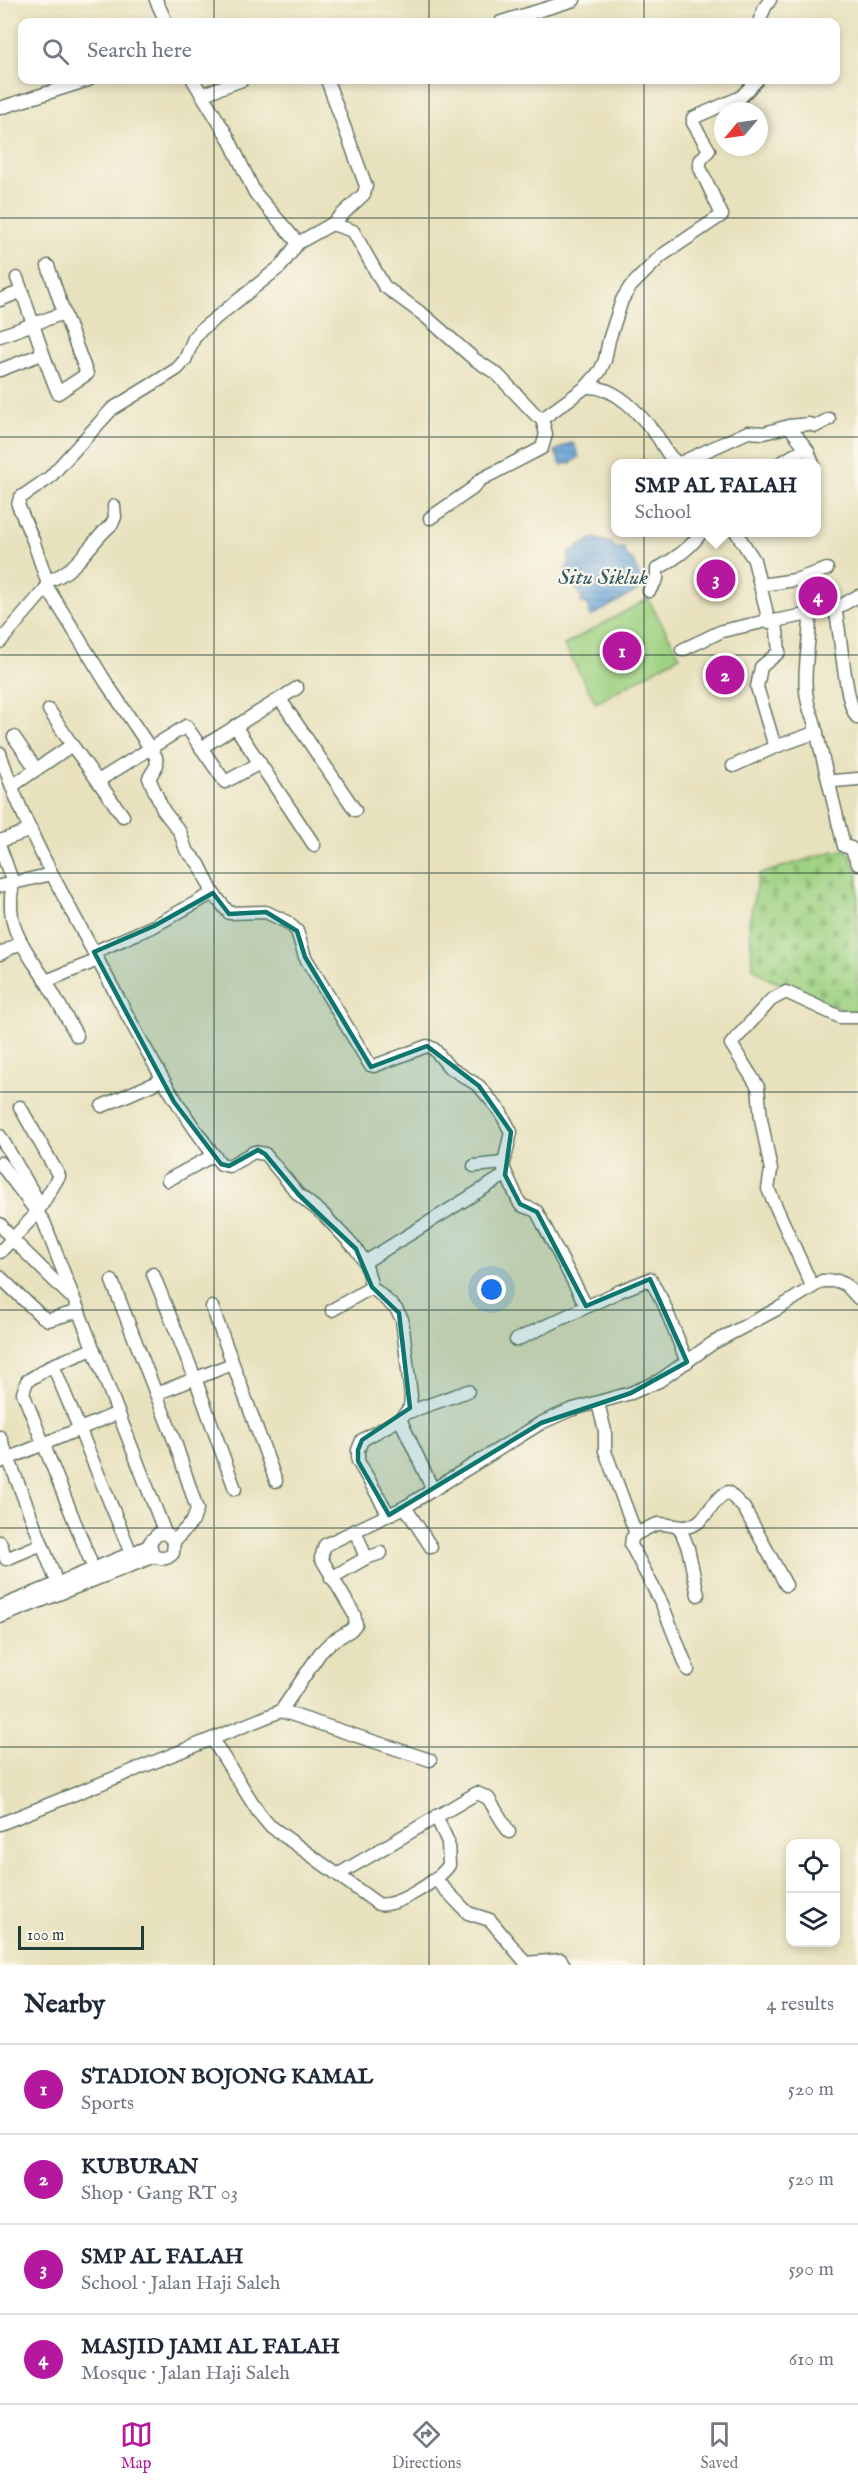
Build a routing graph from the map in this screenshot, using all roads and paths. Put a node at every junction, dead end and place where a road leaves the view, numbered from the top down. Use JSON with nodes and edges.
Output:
{"nodes":[{"id":1,"x":156,"y":0,"type":"edge"},
{"id":2,"x":574,"y":0,"type":"edge"},
{"id":3,"x":771,"y":0,"type":"edge"},
{"id":4,"x":164,"y":18,"type":"edge"},
{"id":5,"x":514,"y":18,"type":"edge"},
{"id":6,"x":761,"y":18,"type":"edge"},
{"id":7,"x":75,"y":84,"type":"edge"},
{"id":8,"x":196,"y":84,"type":"edge"},
{"id":9,"x":231,"y":84,"type":"edge"},
{"id":10,"x":328,"y":84,"type":"edge"},
{"id":11,"x":753,"y":84,"type":"edge"},
{"id":12,"x":203,"y":94,"type":"junction"},
{"id":13,"x":0,"y":108,"type":"edge"},
{"id":14,"x":332,"y":224,"type":"junction"},
{"id":15,"x":298,"y":243,"type":"junction"},
{"id":16,"x":48,"y":266,"type":"dead end"},
{"id":17,"x":17,"y":278,"type":"dead end"},
{"id":18,"x":22,"y":291,"type":"junction"},
{"id":19,"x":0,"y":300,"type":"edge"},
{"id":20,"x":64,"y":313,"type":"junction"},
{"id":21,"x":31,"y":324,"type":"junction"},
{"id":22,"x":0,"y":336,"type":"edge"},
{"id":23,"x":42,"y":354,"type":"junction"},
{"id":24,"x":0,"y":370,"type":"edge"},
{"id":25,"x":586,"y":387,"type":"junction"},
{"id":26,"x":542,"y":418,"type":"junction"},
{"id":27,"x":829,"y":419,"type":"dead end"},
{"id":28,"x":789,"y":426,"type":"junction"},
{"id":29,"x":806,"y":448,"type":"junction"},
{"id":30,"x":673,"y":459,"type":"edge"},
{"id":31,"x":690,"y":459,"type":"edge"},
{"id":32,"x":787,"y":459,"type":"edge"},
{"id":33,"x":811,"y":459,"type":"edge"},
{"id":34,"x":114,"y":506,"type":"dead end"},
{"id":35,"x":430,"y":518,"type":"dead end"},
{"id":36,"x":697,"y":537,"type":"edge"},
{"id":37,"x":739,"y":537,"type":"edge"},
{"id":38,"x":826,"y":569,"type":"dead end"},
{"id":39,"x":47,"y":584,"type":"junction"},
{"id":40,"x":760,"y":585,"type":"junction"},
{"id":41,"x":649,"y":591,"type":"dead end"},
{"id":42,"x":858,"y":596,"type":"edge"},
{"id":43,"x":835,"y":609,"type":"junction"},
{"id":44,"x":810,"y":616,"type":"junction"},
{"id":45,"x":772,"y":621,"type":"junction"},
{"id":46,"x":0,"y":642,"type":"edge"},
{"id":47,"x":682,"y":650,"type":"dead end"},
{"id":48,"x":297,"y":688,"type":"dead end"},
{"id":49,"x":280,"y":699,"type":"junction"},
{"id":50,"x":49,"y":710,"type":"dead end"},
{"id":51,"x":857,"y":716,"type":"edge"},
{"id":52,"x":236,"y":726,"type":"junction"},
{"id":53,"x":817,"y":732,"type":"junction"},
{"id":54,"x":14,"y":737,"type":"dead end"},
{"id":55,"x":72,"y":745,"type":"junction"},
{"id":56,"x":776,"y":747,"type":"junction"},
{"id":57,"x":150,"y":748,"type":"junction"},
{"id":58,"x":201,"y":748,"type":"junction"},
{"id":59,"x":0,"y":753,"type":"edge"},
{"id":60,"x":260,"y":763,"type":"junction"},
{"id":61,"x":733,"y":766,"type":"dead end"},
{"id":62,"x":36,"y":769,"type":"junction"},
{"id":63,"x":858,"y":779,"type":"edge"},
{"id":64,"x":98,"y":781,"type":"junction"},
{"id":65,"x":834,"y":781,"type":"dead end"},
{"id":66,"x":12,"y":786,"type":"junction"},
{"id":67,"x":355,"y":810,"type":"dead end"},
{"id":68,"x":123,"y":816,"type":"dead end"},
{"id":69,"x":31,"y":831,"type":"junction"},
{"id":70,"x":0,"y":841,"type":"edge"},
{"id":71,"x":314,"y":845,"type":"dead end"},
{"id":72,"x":0,"y":847,"type":"edge"},
{"id":73,"x":858,"y":864,"type":"edge"},
{"id":74,"x":52,"y":874,"type":"junction"},
{"id":75,"x":13,"y":883,"type":"junction"},
{"id":76,"x":0,"y":886,"type":"edge"},
{"id":77,"x":213,"y":893,"type":"junction"},
{"id":78,"x":20,"y":943,"type":"junction"},
{"id":79,"x":0,"y":954,"type":"edge"},
{"id":80,"x":96,"y":956,"type":"junction"},
{"id":81,"x":46,"y":981,"type":"junction"},
{"id":82,"x":858,"y":1017,"type":"edge"},
{"id":83,"x":77,"y":1036,"type":"dead end"},
{"id":84,"x":162,"y":1080,"type":"junction"},
{"id":85,"x":102,"y":1106,"type":"dead end"},
{"id":86,"x":20,"y":1107,"type":"dead end"},
{"id":87,"x":0,"y":1136,"type":"edge"},
{"id":88,"x":214,"y":1155,"type":"junction"},
{"id":89,"x":0,"y":1163,"type":"edge"},
{"id":90,"x":474,"y":1166,"type":"dead end"},
{"id":91,"x":504,"y":1169,"type":"junction"},
{"id":92,"x":168,"y":1180,"type":"dead end"},
{"id":93,"x":39,"y":1209,"type":"junction"},
{"id":94,"x":0,"y":1224,"type":"edge"},
{"id":95,"x":12,"y":1239,"type":"junction"},
{"id":96,"x":0,"y":1252,"type":"edge"},
{"id":97,"x":364,"y":1263,"type":"junction"},
{"id":98,"x":153,"y":1274,"type":"dead end"},
{"id":99,"x":0,"y":1277,"type":"edge"},
{"id":100,"x":112,"y":1281,"type":"dead end"},
{"id":101,"x":813,"y":1286,"type":"junction"},
{"id":102,"x":372,"y":1287,"type":"junction"},
{"id":103,"x":858,"y":1299,"type":"edge"},
{"id":104,"x":76,"y":1305,"type":"junction"},
{"id":105,"x":586,"y":1306,"type":"junction"},
{"id":106,"x":212,"y":1307,"type":"dead end"},
{"id":107,"x":332,"y":1310,"type":"dead end"},
{"id":108,"x":516,"y":1340,"type":"dead end"},
{"id":109,"x":93,"y":1349,"type":"junction"},
{"id":110,"x":687,"y":1362,"type":"junction"},
{"id":111,"x":232,"y":1364,"type":"junction"},
{"id":112,"x":53,"y":1365,"type":"junction"},
{"id":113,"x":195,"y":1378,"type":"junction"},
{"id":114,"x":468,"y":1391,"type":"dead end"},
{"id":115,"x":156,"y":1394,"type":"junction"},
{"id":116,"x":598,"y":1403,"type":"junction"},
{"id":117,"x":118,"y":1413,"type":"junction"},
{"id":118,"x":403,"y":1416,"type":"junction"},
{"id":119,"x":80,"y":1429,"type":"junction"},
{"id":120,"x":0,"y":1437,"type":"edge"},
{"id":121,"x":43,"y":1444,"type":"junction"},
{"id":122,"x":4,"y":1460,"type":"edge"},
{"id":123,"x":276,"y":1481,"type":"dead end"},
{"id":124,"x":235,"y":1489,"type":"dead end"},
{"id":125,"x":433,"y":1490,"type":"junction"},
{"id":126,"x":405,"y":1507,"type":"junction"},
{"id":127,"x":389,"y":1515,"type":"junction"},
{"id":128,"x":680,"y":1528,"type":"junction"},
{"id":129,"x":355,"y":1530,"type":"junction"},
{"id":130,"x":636,"y":1534,"type":"junction"},
{"id":131,"x":170,"y":1537,"type":"junction"},
{"id":132,"x":0,"y":1542,"type":"edge"},
{"id":133,"x":42,"y":1544,"type":"junction"},
{"id":134,"x":128,"y":1546,"type":"dead end"},
{"id":135,"x":431,"y":1547,"type":"dead end"},
{"id":136,"x":152,"y":1551,"type":"junction"},
{"id":137,"x":381,"y":1553,"type":"dead end"},
{"id":138,"x":366,"y":1558,"type":"junction"},
{"id":139,"x":90,"y":1560,"type":"dead end"},
{"id":140,"x":54,"y":1575,"type":"dead end"},
{"id":141,"x":331,"y":1578,"type":"junction"},
{"id":142,"x":786,"y":1585,"type":"dead end"},
{"id":143,"x":698,"y":1595,"type":"dead end"},
{"id":144,"x":0,"y":1606,"type":"edge"},
{"id":145,"x":0,"y":1617,"type":"edge"},
{"id":146,"x":688,"y":1670,"type":"dead end"},
{"id":147,"x":281,"y":1711,"type":"junction"},
{"id":148,"x":212,"y":1739,"type":"junction"},
{"id":149,"x":430,"y":1760,"type":"dead end"},
{"id":150,"x":0,"y":1809,"type":"edge"},
{"id":151,"x":436,"y":1816,"type":"junction"},
{"id":152,"x":3,"y":1823,"type":"edge"},
{"id":153,"x":509,"y":1832,"type":"dead end"},
{"id":154,"x":339,"y":1874,"type":"junction"},
{"id":155,"x":436,"y":1880,"type":"junction"},
{"id":156,"x":564,"y":1965,"type":"edge"}],
"edges":[{"from":1,"to":4,"type":"street"},
{"from":2,"to":5,"type":"street"},
{"from":3,"to":6,"type":"street"},
{"from":7,"to":13,"type":"street"},
{"from":8,"to":12,"type":"street"},
{"from":9,"to":12,"type":"street"},
{"from":10,"to":14,"type":"street"},
{"from":11,"to":25,"type":"street"},
{"from":12,"to":15,"type":"street"},
{"from":14,"to":15,"type":"street"},
{"from":14,"to":26,"type":"street"},
{"from":15,"to":39,"type":"street"},
{"from":16,"to":20,"type":"street"},
{"from":17,"to":18,"type":"street"},
{"from":18,"to":19,"type":"street"},
{"from":18,"to":21,"type":"street"},
{"from":20,"to":21,"type":"street"},
{"from":20,"to":23,"type":"street"},
{"from":21,"to":22,"type":"street"},
{"from":21,"to":23,"type":"street"},
{"from":23,"to":24,"type":"street"},
{"from":25,"to":26,"type":"street"},
{"from":25,"to":30,"type":"street"},
{"from":26,"to":35,"type":"street"},
{"from":27,"to":28,"type":"street"},
{"from":28,"to":29,"type":"street"},
{"from":28,"to":31,"type":"street"},
{"from":29,"to":32,"type":"street"},
{"from":29,"to":33,"type":"street"},
{"from":34,"to":39,"type":"street"},
{"from":36,"to":41,"type":"street"},
{"from":37,"to":40,"type":"street"},
{"from":38,"to":40,"type":"street"},
{"from":39,"to":46,"type":"street"},
{"from":39,"to":57,"type":"street"},
{"from":40,"to":45,"type":"street"},
{"from":42,"to":43,"type":"street"},
{"from":43,"to":44,"type":"street"},
{"from":43,"to":51,"type":"street"},
{"from":44,"to":45,"type":"street"},
{"from":44,"to":53,"type":"street"},
{"from":45,"to":47,"type":"street"},
{"from":45,"to":56,"type":"street"},
{"from":48,"to":49,"type":"street"},
{"from":49,"to":52,"type":"street"},
{"from":49,"to":67,"type":"street"},
{"from":50,"to":55,"type":"street"},
{"from":52,"to":58,"type":"street"},
{"from":52,"to":60,"type":"street"},
{"from":53,"to":56,"type":"street"},
{"from":53,"to":73,"type":"street"},
{"from":54,"to":62,"type":"street"},
{"from":55,"to":62,"type":"street"},
{"from":55,"to":64,"type":"street"},
{"from":56,"to":61,"type":"street"},
{"from":57,"to":58,"type":"street"},
{"from":57,"to":64,"type":"street"},
{"from":57,"to":77,"type":"street"},
{"from":58,"to":60,"type":"street"},
{"from":59,"to":66,"type":"street"},
{"from":60,"to":71,"type":"street"},
{"from":62,"to":66,"type":"street"},
{"from":63,"to":65,"type":"street"},
{"from":64,"to":68,"type":"street"},
{"from":66,"to":69,"type":"street"},
{"from":69,"to":70,"type":"street"},
{"from":69,"to":74,"type":"street"},
{"from":72,"to":75,"type":"street"},
{"from":74,"to":75,"type":"street"},
{"from":74,"to":80,"type":"street"},
{"from":75,"to":76,"type":"street"},
{"from":75,"to":78,"type":"street"},
{"from":77,"to":80,"type":"street"},
{"from":77,"to":91,"type":"street"},
{"from":78,"to":79,"type":"street"},
{"from":78,"to":81,"type":"street"},
{"from":80,"to":81,"type":"street"},
{"from":80,"to":84,"type":"street"},
{"from":81,"to":83,"type":"street"},
{"from":82,"to":101,"type":"street"},
{"from":84,"to":85,"type":"street"},
{"from":84,"to":88,"type":"street"},
{"from":86,"to":93,"type":"street"},
{"from":87,"to":93,"type":"street"},
{"from":88,"to":92,"type":"street"},
{"from":88,"to":97,"type":"street"},
{"from":89,"to":93,"type":"street"},
{"from":90,"to":91,"type":"street"},
{"from":91,"to":97,"type":"street"},
{"from":91,"to":105,"type":"street"},
{"from":93,"to":95,"type":"street"},
{"from":93,"to":104,"type":"street"},
{"from":94,"to":95,"type":"street"},
{"from":95,"to":96,"type":"street"},
{"from":95,"to":104,"type":"street"},
{"from":97,"to":102,"type":"street"},
{"from":98,"to":113,"type":"street"},
{"from":99,"to":104,"type":"street"},
{"from":100,"to":115,"type":"street"},
{"from":101,"to":103,"type":"street"},
{"from":101,"to":110,"type":"street"},
{"from":102,"to":107,"type":"street"},
{"from":102,"to":118,"type":"street"},
{"from":104,"to":109,"type":"street"},
{"from":105,"to":108,"type":"street"},
{"from":105,"to":110,"type":"street"},
{"from":106,"to":111,"type":"street"},
{"from":109,"to":112,"type":"street"},
{"from":109,"to":117,"type":"street"},
{"from":110,"to":116,"type":"street"},
{"from":111,"to":113,"type":"street"},
{"from":111,"to":123,"type":"street"},
{"from":112,"to":119,"type":"street"},
{"from":112,"to":121,"type":"street"},
{"from":113,"to":115,"type":"street"},
{"from":113,"to":124,"type":"street"},
{"from":114,"to":118,"type":"street"},
{"from":115,"to":131,"type":"street"},
{"from":116,"to":125,"type":"street"},
{"from":116,"to":130,"type":"street"},
{"from":117,"to":119,"type":"street"},
{"from":117,"to":131,"type":"street"},
{"from":118,"to":125,"type":"street"},
{"from":118,"to":127,"type":"street"},
{"from":119,"to":121,"type":"street"},
{"from":119,"to":134,"type":"street"},
{"from":120,"to":122,"type":"street"},
{"from":121,"to":122,"type":"street"},
{"from":121,"to":139,"type":"street"},
{"from":122,"to":133,"type":"street"},
{"from":125,"to":126,"type":"street"},
{"from":126,"to":127,"type":"street"},
{"from":126,"to":135,"type":"street"},
{"from":127,"to":129,"type":"street"},
{"from":128,"to":130,"type":"street"},
{"from":128,"to":142,"type":"street"},
{"from":128,"to":143,"type":"street"},
{"from":129,"to":138,"type":"street"},
{"from":129,"to":141,"type":"street"},
{"from":130,"to":146,"type":"street"},
{"from":131,"to":136,"type":"street"},
{"from":131,"to":136,"type":"street"},
{"from":132,"to":133,"type":"street"},
{"from":133,"to":140,"type":"street"},
{"from":136,"to":144,"type":"street"},
{"from":136,"to":145,"type":"street"},
{"from":137,"to":138,"type":"street"},
{"from":138,"to":141,"type":"street"},
{"from":141,"to":147,"type":"street"},
{"from":147,"to":148,"type":"street"},
{"from":147,"to":149,"type":"street"},
{"from":148,"to":152,"type":"street"},
{"from":148,"to":154,"type":"street"},
{"from":150,"to":152,"type":"street"},
{"from":151,"to":153,"type":"street"},
{"from":151,"to":154,"type":"street"},
{"from":151,"to":155,"type":"street"},
{"from":154,"to":155,"type":"street"},
{"from":155,"to":156,"type":"street"}]}
